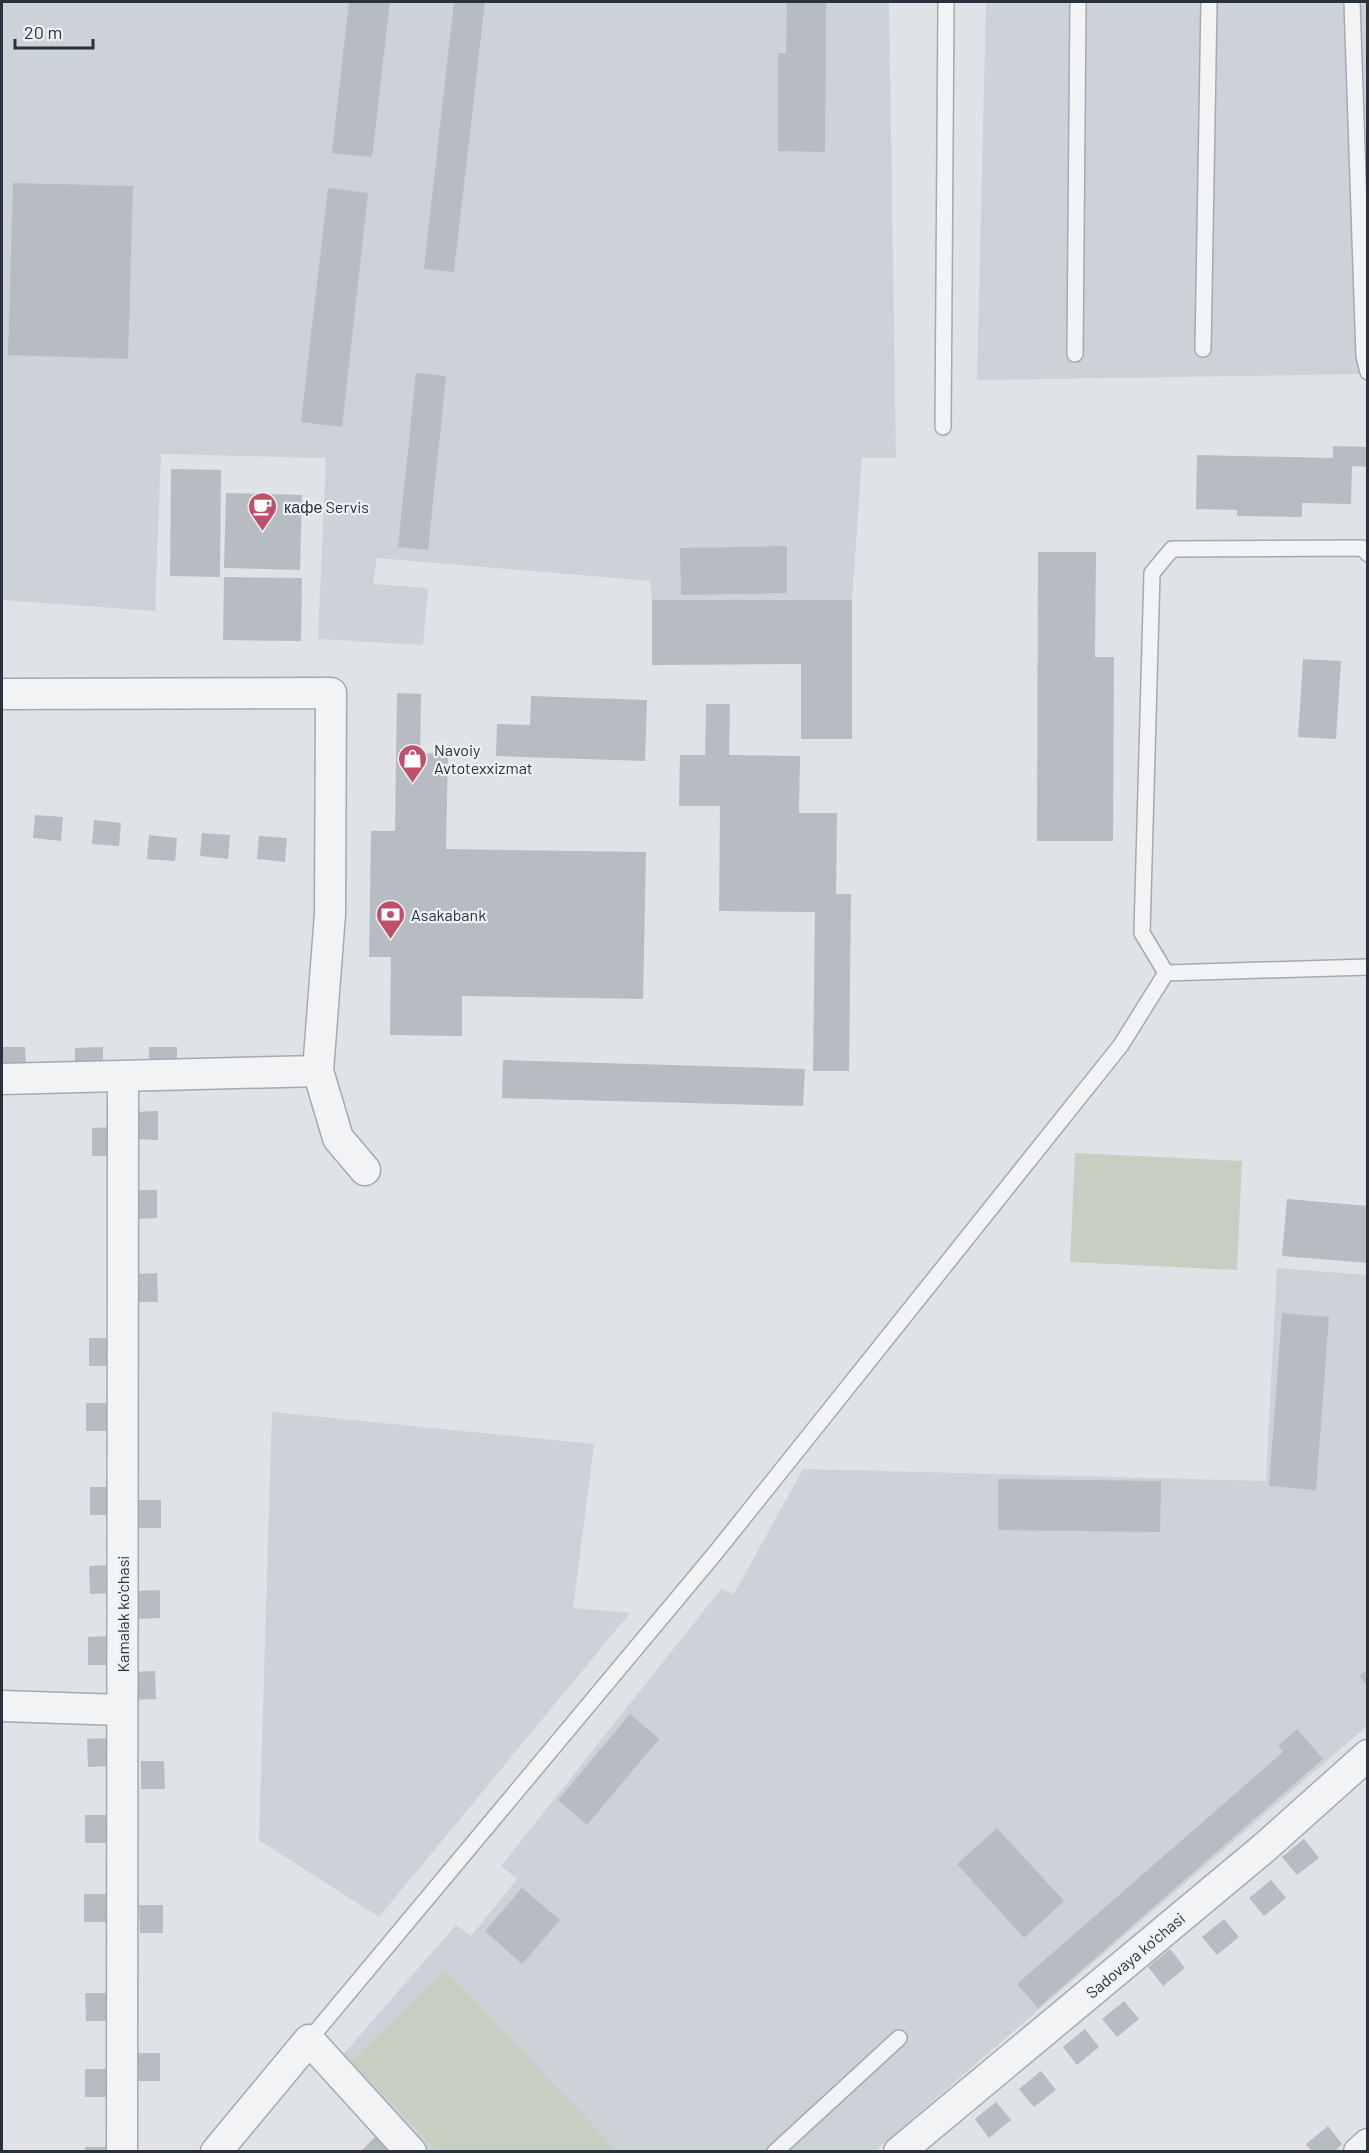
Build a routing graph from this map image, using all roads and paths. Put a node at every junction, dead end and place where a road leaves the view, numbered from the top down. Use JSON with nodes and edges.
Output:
{"nodes":[{"id":1,"x":946,"y":2,"type":"edge"},
{"id":2,"x":1078,"y":2,"type":"edge"},
{"id":3,"x":1209,"y":2,"type":"edge"},
{"id":4,"x":1352,"y":2,"type":"edge"},
{"id":5,"x":1203,"y":349,"type":"dead end"},
{"id":6,"x":1075,"y":354,"type":"dead end"},
{"id":7,"x":1368,"y":372,"type":"edge"},
{"id":8,"x":943,"y":427,"type":"dead end"},
{"id":9,"x":1368,"y":554,"type":"edge"},
{"id":10,"x":2,"y":694,"type":"edge"},
{"id":11,"x":1368,"y":967,"type":"edge"},
{"id":12,"x":1166,"y":973,"type":"junction"},
{"id":13,"x":318,"y":1071,"type":"junction"},
{"id":14,"x":123,"y":1077,"type":"junction"},
{"id":15,"x":2,"y":1079,"type":"edge"},
{"id":16,"x":365,"y":1170,"type":"dead end"},
{"id":17,"x":2,"y":1706,"type":"edge"},
{"id":18,"x":122,"y":1710,"type":"junction"},
{"id":19,"x":1368,"y":1755,"type":"edge"},
{"id":20,"x":899,"y":2038,"type":"dead end"},
{"id":21,"x":309,"y":2040,"type":"junction"},
{"id":22,"x":1368,"y":2144,"type":"edge"},
{"id":23,"x":122,"y":2151,"type":"edge"},
{"id":24,"x":216,"y":2151,"type":"edge"},
{"id":25,"x":411,"y":2151,"type":"edge"},
{"id":26,"x":775,"y":2151,"type":"edge"},
{"id":27,"x":899,"y":2151,"type":"edge"},
{"id":28,"x":1359,"y":2151,"type":"edge"}],
"edges":[{"from":1,"to":8,"type":"lane"},
{"from":2,"to":6,"type":"lane"},
{"from":3,"to":5,"type":"lane"},
{"from":4,"to":7,"type":"lane"},
{"from":9,"to":12,"type":"lane"},
{"from":10,"to":13,"type":"street"},
{"from":11,"to":12,"type":"lane"},
{"from":12,"to":21,"type":"lane"},
{"from":13,"to":14,"type":"street"},
{"from":13,"to":16,"type":"street"},
{"from":14,"to":15,"type":"street"},
{"from":14,"to":18,"type":"street","name":"Kamalak ko'chasi"},
{"from":17,"to":18,"type":"street"},
{"from":18,"to":23,"type":"street","name":"Kamalak ko'chasi"},
{"from":19,"to":27,"type":"street","name":"Sadovaya ko'chasi"},
{"from":20,"to":26,"type":"lane"},
{"from":21,"to":24,"type":"street"},
{"from":21,"to":25,"type":"street"},
{"from":22,"to":28,"type":"street"}]}
